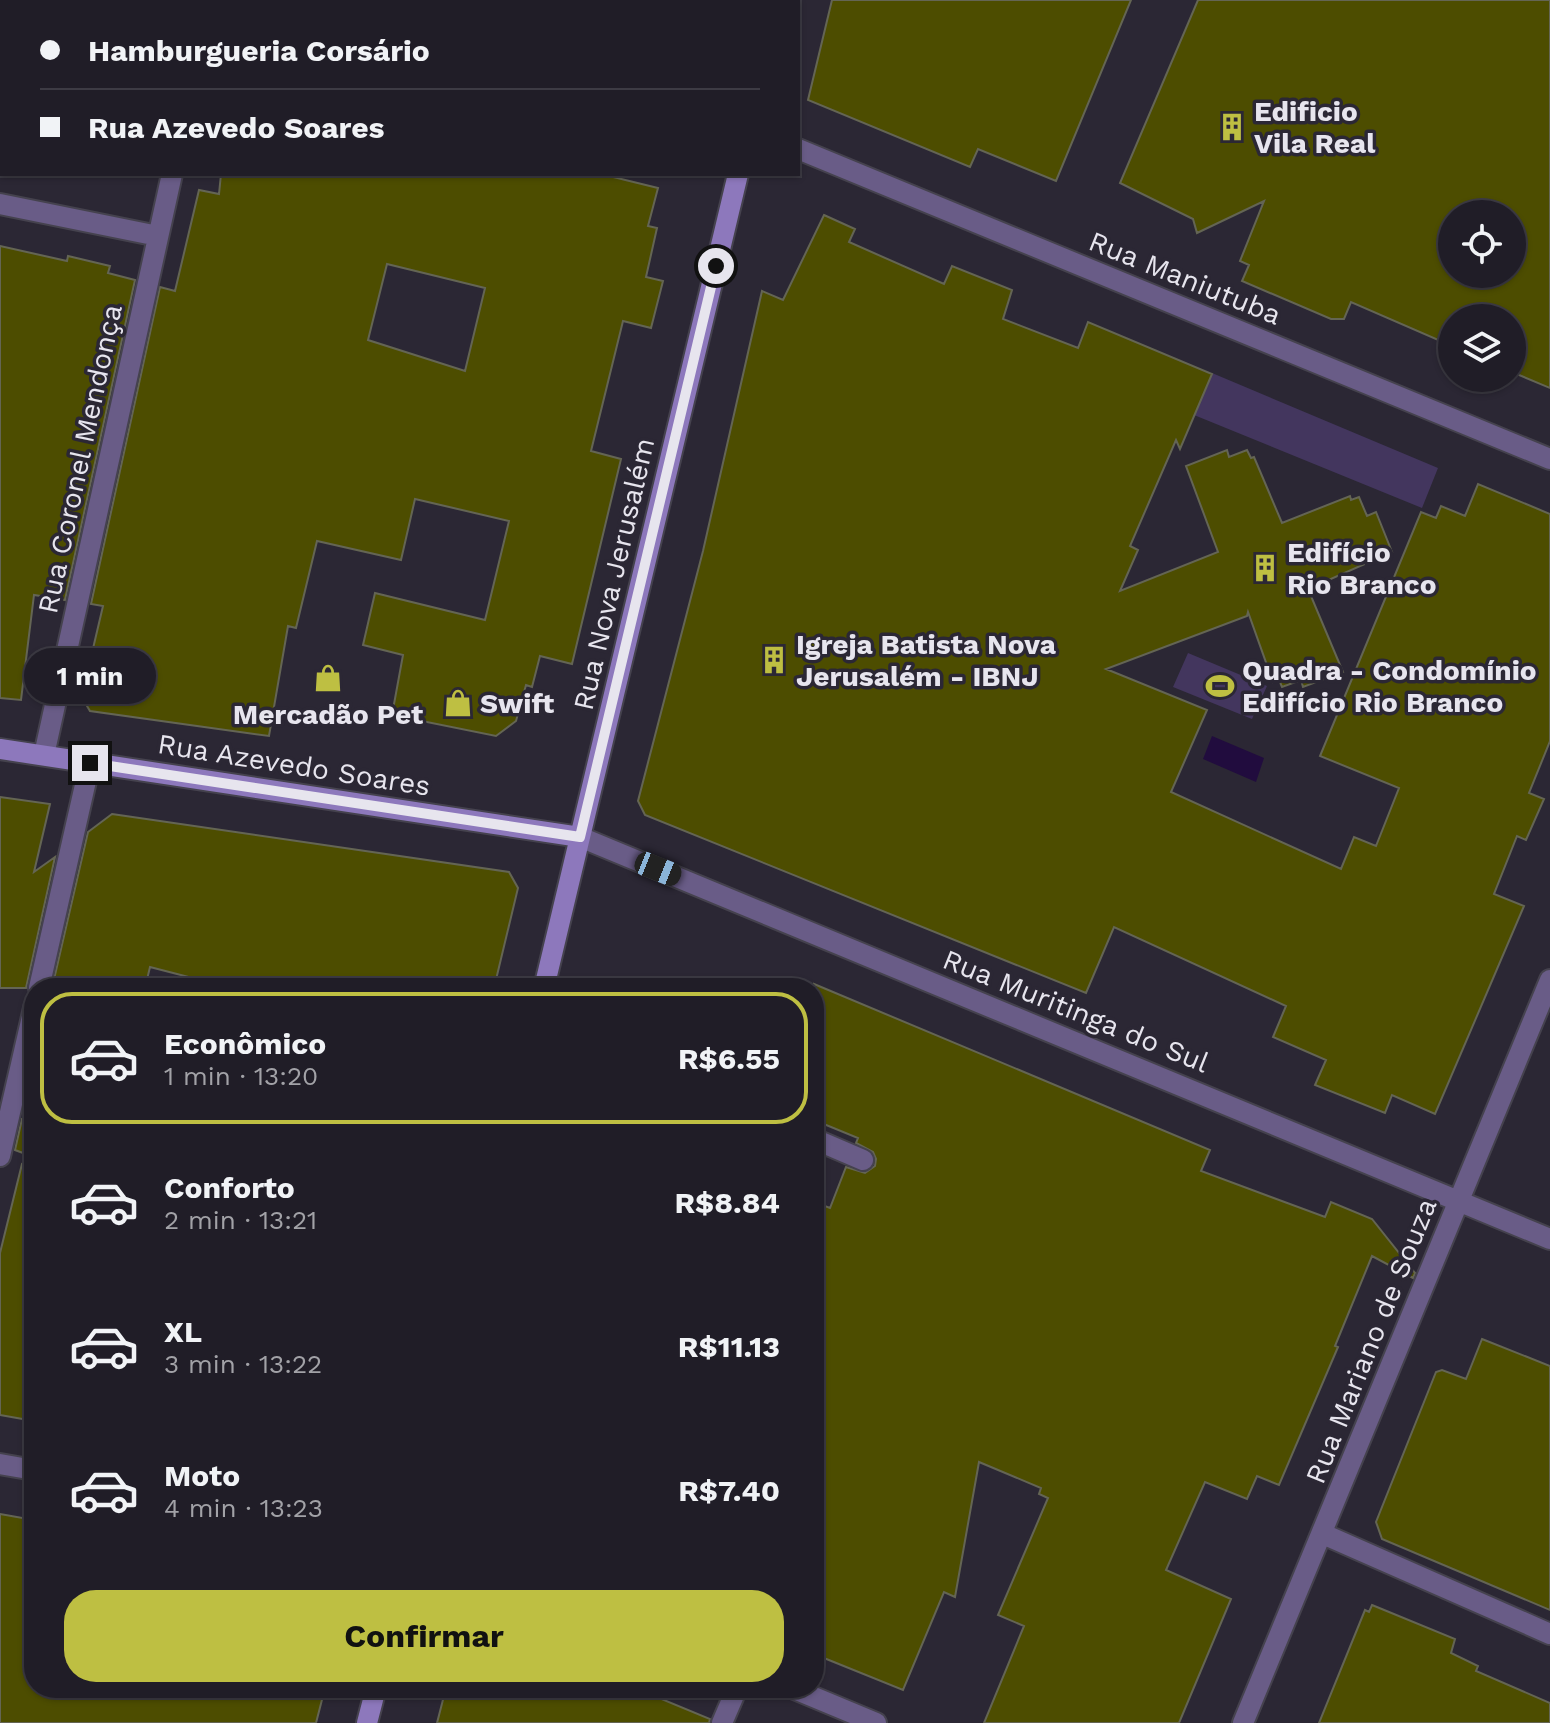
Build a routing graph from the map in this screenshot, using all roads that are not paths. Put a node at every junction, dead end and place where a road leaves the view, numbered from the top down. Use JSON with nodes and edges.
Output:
{"nodes":[{"id":1,"x":800,"y":150,"type":"edge"},
{"id":2,"x":172,"y":176,"type":"edge"},
{"id":3,"x":738,"y":176,"type":"edge"},
{"id":4,"x":0,"y":204,"type":"edge"},
{"id":5,"x":158,"y":236,"type":"junction"},
{"id":6,"x":1550,"y":459,"type":"edge"},
{"id":7,"x":0,"y":749,"type":"edge"},
{"id":8,"x":44,"y":755,"type":"junction"},
{"id":9,"x":90,"y":763,"type":"junction"},
{"id":10,"x":580,"y":837,"type":"junction"},
{"id":11,"x":41,"y":978,"type":"edge"},
{"id":12,"x":546,"y":978,"type":"edge"},
{"id":13,"x":1550,"y":980,"type":"edge"},
{"id":14,"x":24,"y":1052,"type":"edge"},
{"id":15,"x":824,"y":1143,"type":"edge"},
{"id":16,"x":0,"y":1156,"type":"edge"},
{"id":17,"x":863,"y":1160,"type":"dead end"},
{"id":18,"x":1458,"y":1199,"type":"junction"},
{"id":19,"x":1550,"y":1239,"type":"edge"},
{"id":20,"x":0,"y":1464,"type":"edge"},
{"id":21,"x":24,"y":1468,"type":"edge"},
{"id":22,"x":1323,"y":1534,"type":"junction"},
{"id":23,"x":1550,"y":1634,"type":"edge"},
{"id":24,"x":373,"y":1698,"type":"edge"},
{"id":25,"x":733,"y":1698,"type":"edge"},
{"id":26,"x":816,"y":1698,"type":"edge"},
{"id":27,"x":367,"y":1723,"type":"edge"},
{"id":28,"x":722,"y":1723,"type":"edge"},
{"id":29,"x":876,"y":1723,"type":"edge"},
{"id":30,"x":1243,"y":1723,"type":"edge"}],
"edges":[{"from":1,"to":6,"type":"street","name":"Rua Maniutuba"},
{"from":2,"to":5,"type":"street","name":"Rua Coronel Mendonça"},
{"from":3,"to":10,"type":"street","name":"Rua Nova Jerusalém"},
{"from":4,"to":5,"type":"street"},
{"from":5,"to":8,"type":"street","name":"Rua Coronel Mendonça"},
{"from":7,"to":8,"type":"street","name":"Rua Azevedo Soares"},
{"from":8,"to":9,"type":"street","name":"Rua Azevedo Soares"},
{"from":9,"to":10,"type":"street","name":"Rua Azevedo Soares"},
{"from":9,"to":11,"type":"street"},
{"from":10,"to":12,"type":"street","name":"Rua Nova Jerusalém"},
{"from":10,"to":18,"type":"street","name":"Rua Muritinga do Sul"},
{"from":13,"to":18,"type":"street","name":"Rua Mariano de Souza"},
{"from":14,"to":16,"type":"street"},
{"from":15,"to":17,"type":"street"},
{"from":18,"to":19,"type":"street","name":"Rua Muritinga do Sul"},
{"from":18,"to":22,"type":"street","name":"Rua Mariano de Souza"},
{"from":20,"to":21,"type":"street"},
{"from":22,"to":23,"type":"street"},
{"from":22,"to":30,"type":"street","name":"Rua Mariano de Souza"},
{"from":24,"to":27,"type":"street"},
{"from":25,"to":28,"type":"street"},
{"from":26,"to":29,"type":"street"}]}
